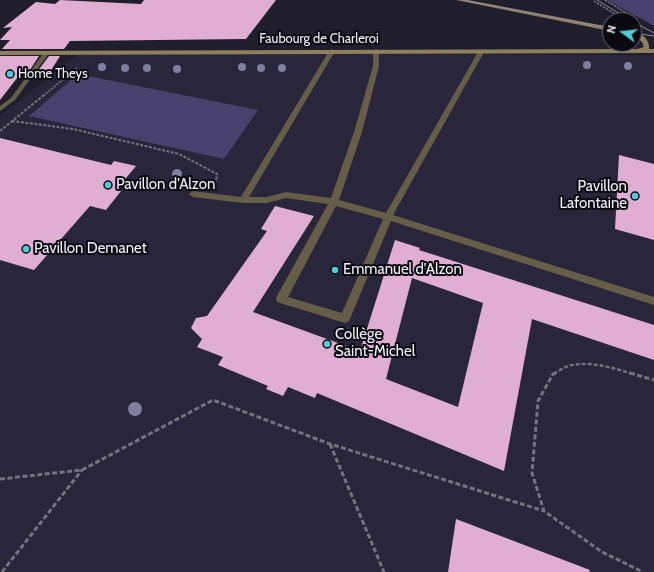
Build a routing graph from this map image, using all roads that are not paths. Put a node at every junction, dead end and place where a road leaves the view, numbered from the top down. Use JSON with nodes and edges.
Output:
{"nodes":[{"id":1,"x":459,"y":0,"type":"edge"},
{"id":2,"x":602,"y":27,"type":"edge"},
{"id":3,"x":642,"y":35,"type":"edge"},
{"id":4,"x":650,"y":36,"type":"dead end"},
{"id":5,"x":642,"y":38,"type":"edge"},
{"id":6,"x":646,"y":46,"type":"junction"},
{"id":7,"x":654,"y":46,"type":"edge"},
{"id":8,"x":0,"y":48,"type":"edge"},
{"id":9,"x":504,"y":48,"type":"junction"},
{"id":10,"x":602,"y":50,"type":"edge"},
{"id":11,"x":642,"y":50,"type":"edge"},
{"id":12,"x":332,"y":51,"type":"junction"},
{"id":13,"x":376,"y":51,"type":"junction"},
{"id":14,"x":642,"y":51,"type":"edge"},
{"id":15,"x":654,"y":51,"type":"edge"},
{"id":16,"x":47,"y":52,"type":"junction"},
{"id":17,"x":481,"y":52,"type":"junction"},
{"id":18,"x":0,"y":53,"type":"edge"},
{"id":19,"x":0,"y":109,"type":"edge"},
{"id":20,"x":194,"y":194,"type":"dead end"},
{"id":21,"x":243,"y":200,"type":"junction"},
{"id":22,"x":334,"y":202,"type":"junction"},
{"id":23,"x":388,"y":217,"type":"junction"},
{"id":24,"x":654,"y":301,"type":"edge"}],
"edges":[{"from":1,"to":2,"type":"main road"},
{"from":3,"to":4,"type":"main road"},
{"from":5,"to":6,"type":"main road"},
{"from":6,"to":7,"type":"main road"},
{"from":6,"to":9,"type":"main road"},
{"from":6,"to":11,"type":"main road"},
{"from":8,"to":9,"type":"main road"},
{"from":9,"to":10,"type":"main road","name":"Faubourg de Charleroi"},
{"from":9,"to":17,"type":"main road","name":"Faubourg de Charleroi"},
{"from":12,"to":13,"type":"main road","name":"Faubourg de Charleroi"},
{"from":12,"to":16,"type":"main road","name":"Faubourg de Charleroi"},
{"from":12,"to":21,"type":"lane"},
{"from":13,"to":17,"type":"main road","name":"Faubourg de Charleroi"},
{"from":13,"to":22,"type":"lane"},
{"from":14,"to":15,"type":"main road","name":"Faubourg de Charleroi"},
{"from":16,"to":18,"type":"main road","name":"Faubourg de Charleroi"},
{"from":16,"to":19,"type":"lane"},
{"from":17,"to":23,"type":"lane"},
{"from":20,"to":21,"type":"lane"},
{"from":21,"to":22,"type":"lane"},
{"from":22,"to":23,"type":"lane"},
{"from":22,"to":23,"type":"lane"},
{"from":23,"to":24,"type":"lane"}]}
